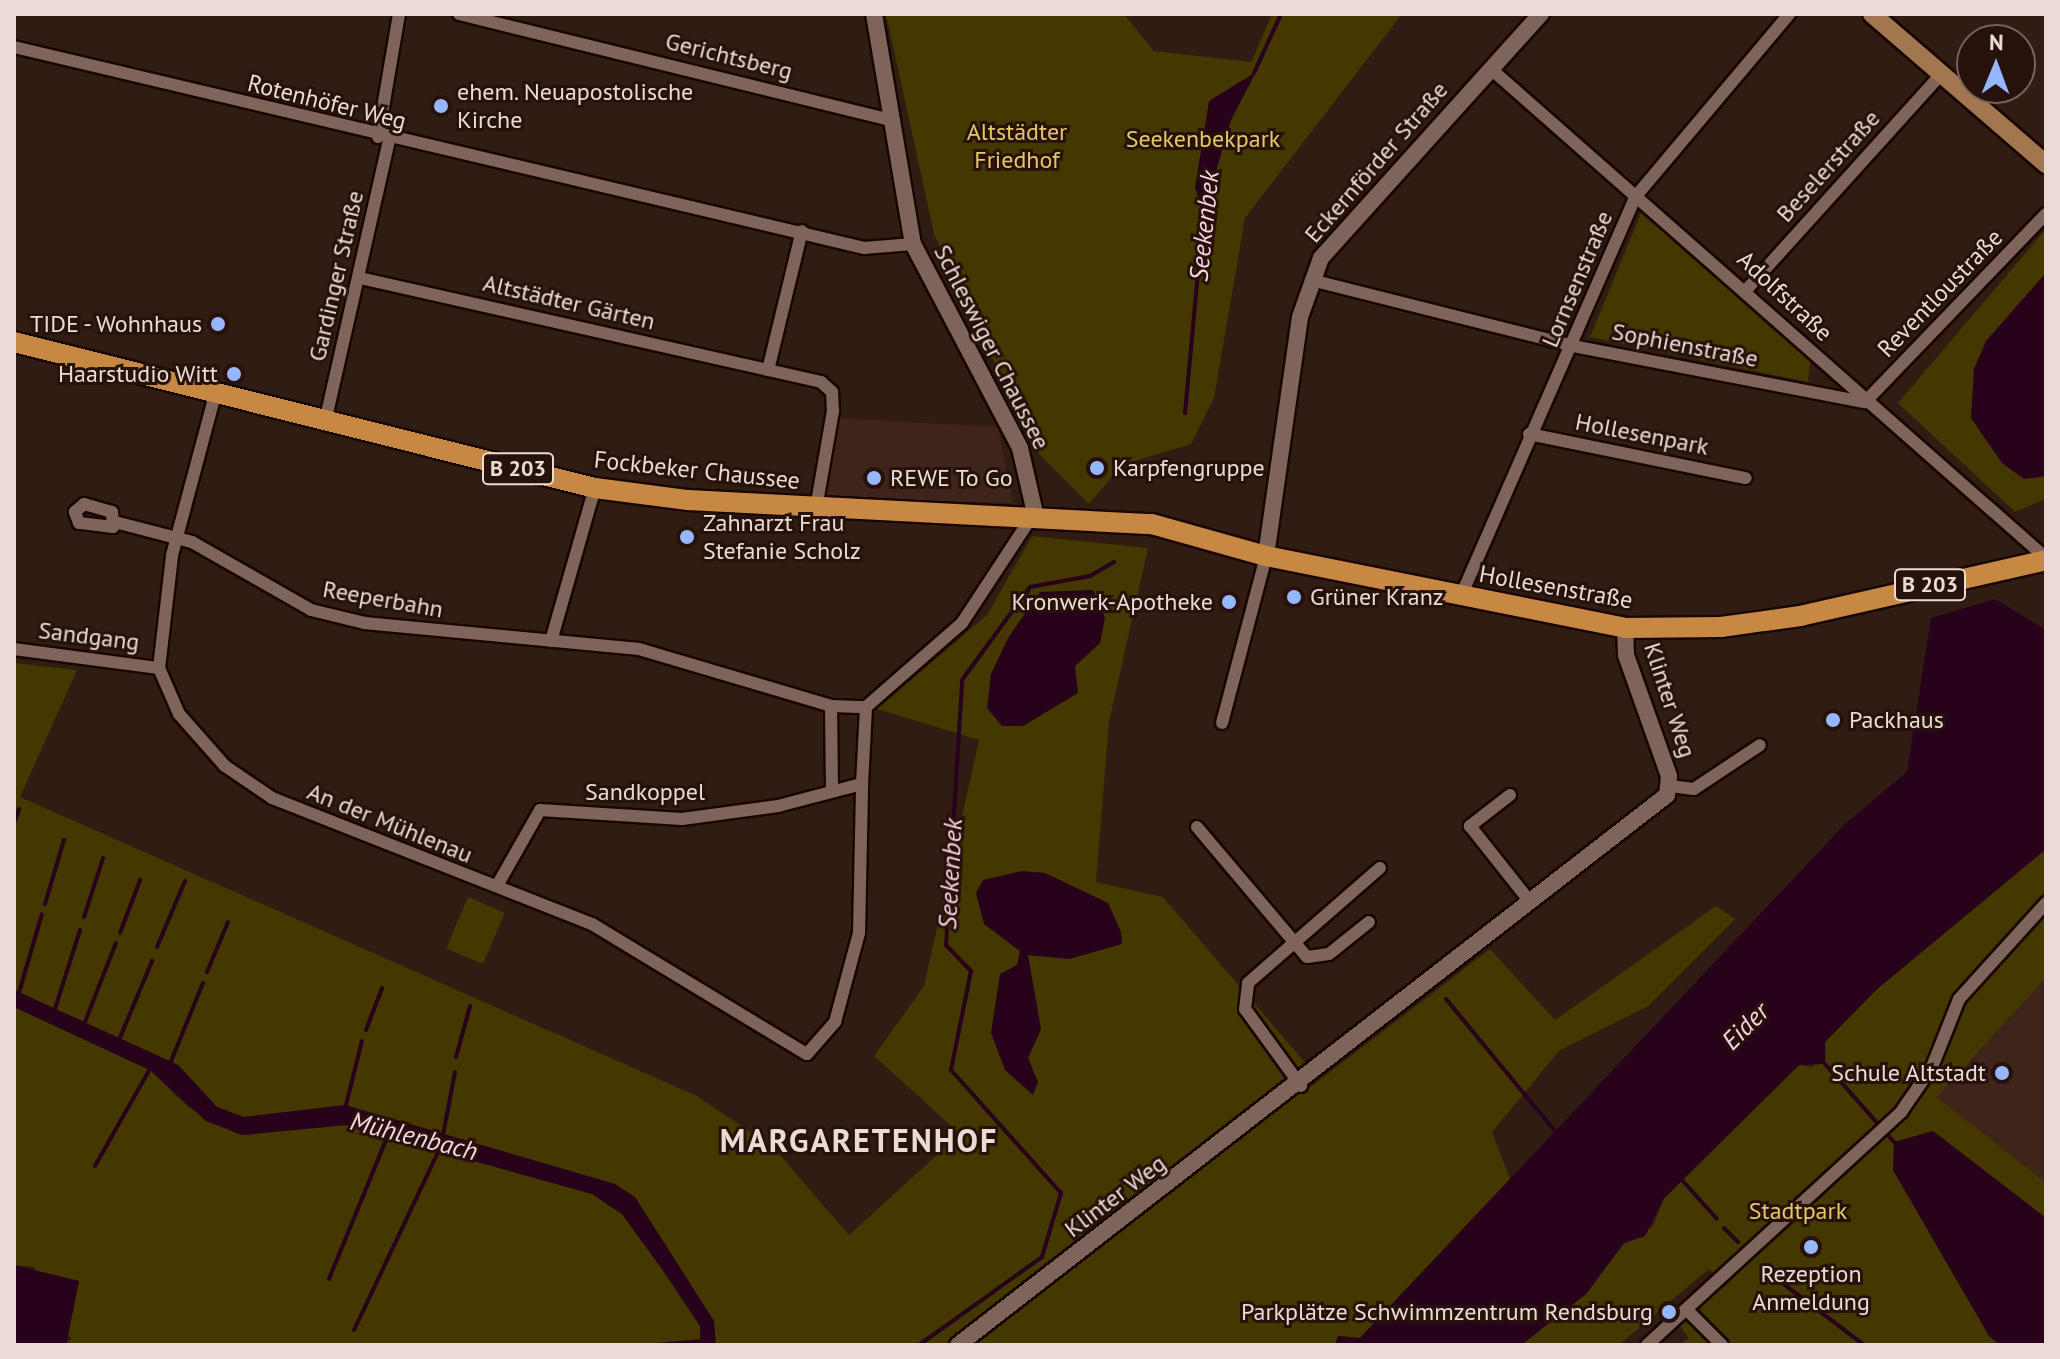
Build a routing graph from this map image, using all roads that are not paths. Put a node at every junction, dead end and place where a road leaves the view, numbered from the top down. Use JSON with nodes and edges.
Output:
{"nodes":[{"id":1,"x":399,"y":14,"type":"edge"},
{"id":2,"x":459,"y":14,"type":"edge"},
{"id":3,"x":874,"y":14,"type":"edge"},
{"id":4,"x":1541,"y":14,"type":"edge"},
{"id":5,"x":1789,"y":14,"type":"edge"},
{"id":6,"x":1872,"y":14,"type":"edge"},
{"id":7,"x":14,"y":47,"type":"edge"},
{"id":8,"x":1491,"y":69,"type":"junction"},
{"id":9,"x":1942,"y":73,"type":"junction"},
{"id":10,"x":894,"y":121,"type":"junction"},
{"id":11,"x":384,"y":138,"type":"junction"},
{"id":12,"x":2046,"y":164,"type":"edge"},
{"id":13,"x":1636,"y":196,"type":"junction"},
{"id":14,"x":2046,"y":214,"type":"edge"},
{"id":15,"x":802,"y":231,"type":"junction"},
{"id":16,"x":913,"y":244,"type":"junction"},
{"id":17,"x":360,"y":278,"type":"junction"},
{"id":18,"x":1311,"y":280,"type":"junction"},
{"id":19,"x":1748,"y":288,"type":"junction"},
{"id":20,"x":14,"y":342,"type":"edge"},
{"id":21,"x":1573,"y":346,"type":"junction"},
{"id":22,"x":768,"y":370,"type":"junction"},
{"id":23,"x":215,"y":395,"type":"junction"},
{"id":24,"x":1865,"y":402,"type":"junction"},
{"id":25,"x":325,"y":422,"type":"junction"},
{"id":26,"x":1529,"y":434,"type":"junction"},
{"id":27,"x":1746,"y":478,"type":"dead end"},
{"id":28,"x":595,"y":488,"type":"junction"},
{"id":29,"x":816,"y":508,"type":"junction"},
{"id":30,"x":1035,"y":513,"type":"junction"},
{"id":31,"x":115,"y":522,"type":"dead end"},
{"id":32,"x":1152,"y":524,"type":"joint"},
{"id":33,"x":178,"y":536,"type":"junction"},
{"id":34,"x":1266,"y":556,"type":"junction"},
{"id":35,"x":2046,"y":559,"type":"edge"},
{"id":36,"x":2013,"y":566,"type":"junction"},
{"id":37,"x":2046,"y":575,"type":"edge"},
{"id":38,"x":1461,"y":596,"type":"junction"},
{"id":39,"x":1625,"y":628,"type":"junction"},
{"id":40,"x":551,"y":641,"type":"junction"},
{"id":41,"x":14,"y":649,"type":"edge"},
{"id":42,"x":159,"y":668,"type":"junction"},
{"id":43,"x":831,"y":706,"type":"junction"},
{"id":44,"x":866,"y":707,"type":"junction"},
{"id":45,"x":1222,"y":723,"type":"dead end"},
{"id":46,"x":1760,"y":745,"type":"dead end"},
{"id":47,"x":862,"y":784,"type":"junction"},
{"id":48,"x":1670,"y":786,"type":"junction"},
{"id":49,"x":832,"y":791,"type":"junction"},
{"id":50,"x":1510,"y":795,"type":"dead end"},
{"id":51,"x":1197,"y":827,"type":"dead end"},
{"id":52,"x":1380,"y":868,"type":"dead end"},
{"id":53,"x":498,"y":884,"type":"junction"},
{"id":54,"x":1531,"y":903,"type":"junction"},
{"id":55,"x":2046,"y":903,"type":"edge"},
{"id":56,"x":1369,"y":922,"type":"dead end"},
{"id":57,"x":1291,"y":940,"type":"junction"},
{"id":58,"x":1301,"y":1086,"type":"junction"},
{"id":59,"x":1688,"y":1311,"type":"junction"},
{"id":60,"x":958,"y":1345,"type":"edge"},
{"id":61,"x":1647,"y":1345,"type":"edge"},
{"id":62,"x":1722,"y":1345,"type":"edge"}],
"edges":[{"from":1,"to":11,"type":"street","name":"Gardinger Straße"},
{"from":2,"to":10,"type":"street","name":"Gerichtsberg"},
{"from":3,"to":10,"type":"street","name":"Schleswiger Chaussee"},
{"from":4,"to":8,"type":"street","name":"Eckernförder Straße"},
{"from":5,"to":13,"type":"street","name":"Lornsenstraße"},
{"from":6,"to":9,"type":"main road"},
{"from":7,"to":11,"type":"street","name":"Rotenhöfer Weg"},
{"from":8,"to":13,"type":"street","name":"Adolfstraße"},
{"from":8,"to":18,"type":"street","name":"Eckernförder Straße"},
{"from":9,"to":12,"type":"main road"},
{"from":9,"to":19,"type":"street","name":"Beselerstraße"},
{"from":10,"to":16,"type":"street","name":"Schleswiger Chaussee"},
{"from":11,"to":15,"type":"street","name":"Rotenhöfer Weg"},
{"from":11,"to":17,"type":"street","name":"Gardinger Straße"},
{"from":13,"to":19,"type":"street","name":"Adolfstraße"},
{"from":13,"to":21,"type":"street","name":"Lornsenstraße"},
{"from":14,"to":24,"type":"street","name":"Reventloustraße"},
{"from":15,"to":16,"type":"street","name":"Rotenhöfer Weg"},
{"from":15,"to":22,"type":"street"},
{"from":16,"to":30,"type":"street","name":"Schleswiger Chaussee"},
{"from":17,"to":22,"type":"street","name":"Altstädter Gärten"},
{"from":17,"to":25,"type":"street","name":"Gardinger Straße"},
{"from":18,"to":21,"type":"street","name":"Sophienstraße"},
{"from":18,"to":34,"type":"street","name":"Eckernförder Straße"},
{"from":19,"to":24,"type":"street","name":"Adolfstraße"},
{"from":20,"to":23,"type":"main road","name":"Fockbeker Chaussee","number":"B 203"},
{"from":21,"to":24,"type":"street","name":"Sophienstraße"},
{"from":21,"to":26,"type":"street","name":"Lornsenstraße"},
{"from":22,"to":29,"type":"street","name":"Altstädter Gärten"},
{"from":23,"to":25,"type":"main road","name":"Fockbeker Chaussee","number":"B 203"},
{"from":23,"to":33,"type":"street"},
{"from":24,"to":35,"type":"street","name":"Adolfstraße"},
{"from":25,"to":28,"type":"main road","name":"Fockbeker Chaussee","number":"B 203"},
{"from":26,"to":27,"type":"street","name":"Hollesenpark"},
{"from":26,"to":38,"type":"street","name":"Lornsenstraße"},
{"from":28,"to":29,"type":"main road","name":"Fockbeker Chaussee","number":"B 203"},
{"from":28,"to":40,"type":"street"},
{"from":29,"to":30,"type":"main road","name":"Fockbeker Chaussee","number":"B 203"},
{"from":30,"to":32,"type":"main road","name":"Fockbeker Chaussee","number":"B 203"},
{"from":30,"to":44,"type":"street"},
{"from":31,"to":33,"type":"street"},
{"from":32,"to":34,"type":"main road","name":"Hollesenstraße","number":"B 203"},
{"from":33,"to":40,"type":"street","name":"Reeperbahn"},
{"from":33,"to":42,"type":"street"},
{"from":34,"to":38,"type":"main road","name":"Hollesenstraße","number":"B 203"},
{"from":34,"to":45,"type":"street"},
{"from":35,"to":36,"type":"main road","number":"B 203"},
{"from":36,"to":37,"type":"main road","name":"Hollesenstraße","number":"B 203"},
{"from":36,"to":39,"type":"main road","name":"Hollesenstraße","number":"B 203"},
{"from":38,"to":39,"type":"main road","name":"Hollesenstraße","number":"B 203"},
{"from":39,"to":48,"type":"street","name":"Klinter Weg"},
{"from":40,"to":43,"type":"street","name":"Reeperbahn"},
{"from":41,"to":42,"type":"street","name":"Sandgang"},
{"from":42,"to":53,"type":"street","name":"An der Mühlenau"},
{"from":43,"to":44,"type":"street","name":"Reeperbahn"},
{"from":43,"to":49,"type":"street"},
{"from":44,"to":47,"type":"street"},
{"from":46,"to":48,"type":"street","name":"Klinter Weg"},
{"from":47,"to":49,"type":"street","name":"Sandkoppel"},
{"from":47,"to":53,"type":"street","name":"An der Mühlenau"},
{"from":48,"to":54,"type":"street","name":"Klinter Weg"},
{"from":49,"to":53,"type":"street","name":"Sandkoppel"},
{"from":50,"to":54,"type":"street"},
{"from":51,"to":57,"type":"street"},
{"from":52,"to":57,"type":"street"},
{"from":54,"to":58,"type":"street","name":"Klinter Weg"},
{"from":55,"to":59,"type":"street"},
{"from":56,"to":57,"type":"street"},
{"from":57,"to":58,"type":"street"},
{"from":58,"to":60,"type":"street","name":"Klinter Weg"},
{"from":59,"to":61,"type":"street"},
{"from":59,"to":62,"type":"street"}]}
